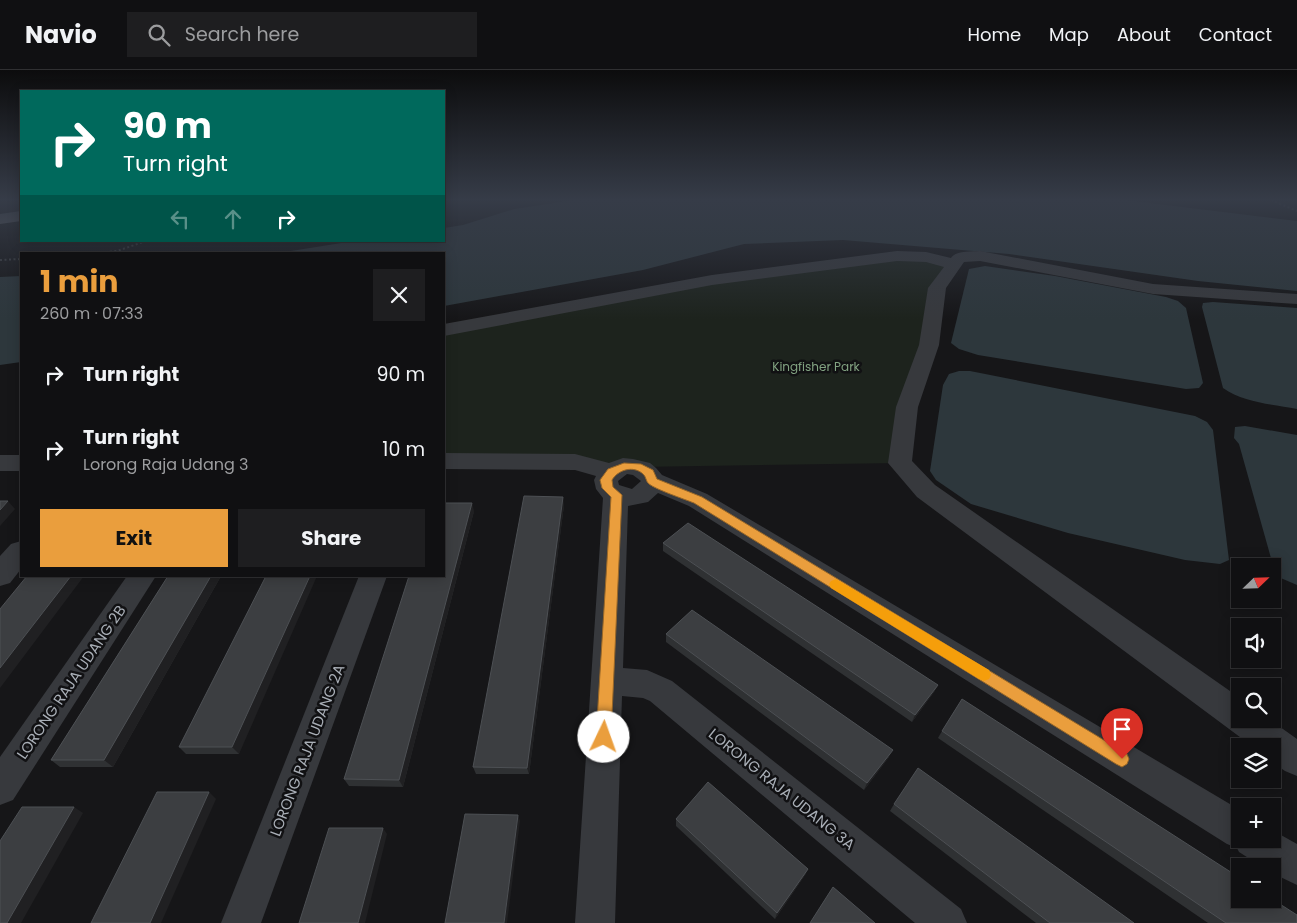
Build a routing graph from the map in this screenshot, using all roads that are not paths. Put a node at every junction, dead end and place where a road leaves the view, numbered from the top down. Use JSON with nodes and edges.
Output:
{"nodes":[{"id":1,"x":954,"y":264,"type":"junction"},
{"id":2,"x":1297,"y":298,"type":"edge"},
{"id":3,"x":445,"y":330,"type":"edge"},
{"id":4,"x":445,"y":461,"type":"edge"},
{"id":5,"x":0,"y":463,"type":"edge"},
{"id":6,"x":20,"y":463,"type":"edge"},
{"id":7,"x":614,"y":483,"type":"junction"},
{"id":8,"x":20,"y":552,"type":"edge"},
{"id":9,"x":0,"y":576,"type":"edge"},
{"id":10,"x":141,"y":577,"type":"edge"},
{"id":11,"x":373,"y":577,"type":"edge"},
{"id":12,"x":606,"y":681,"type":"junction"},
{"id":13,"x":1231,"y":711,"type":"edge"},
{"id":14,"x":1255,"y":728,"type":"edge"},
{"id":15,"x":1297,"y":759,"type":"edge"},
{"id":16,"x":0,"y":787,"type":"edge"},
{"id":17,"x":1231,"y":826,"type":"edge"},
{"id":18,"x":1267,"y":848,"type":"edge"},
{"id":19,"x":1297,"y":866,"type":"edge"},
{"id":20,"x":241,"y":923,"type":"edge"},
{"id":21,"x":595,"y":923,"type":"edge"},
{"id":22,"x":947,"y":923,"type":"edge"}],
"edges":[{"from":1,"to":2,"type":"street"},
{"from":1,"to":3,"type":"street"},
{"from":1,"to":13,"type":"street"},
{"from":4,"to":7,"type":"street"},
{"from":5,"to":6,"type":"street"},
{"from":7,"to":12,"type":"street"},
{"from":7,"to":17,"type":"street"},
{"from":8,"to":9,"type":"street"},
{"from":10,"to":16,"type":"street","name":"LORONG RAJA UDANG 2B"},
{"from":11,"to":20,"type":"street","name":"LORONG RAJA UDANG 2A"},
{"from":12,"to":21,"type":"street"},
{"from":12,"to":22,"type":"street","name":"LORONG RAJA UDANG 3A"},
{"from":14,"to":15,"type":"street"},
{"from":18,"to":19,"type":"street"}]}
